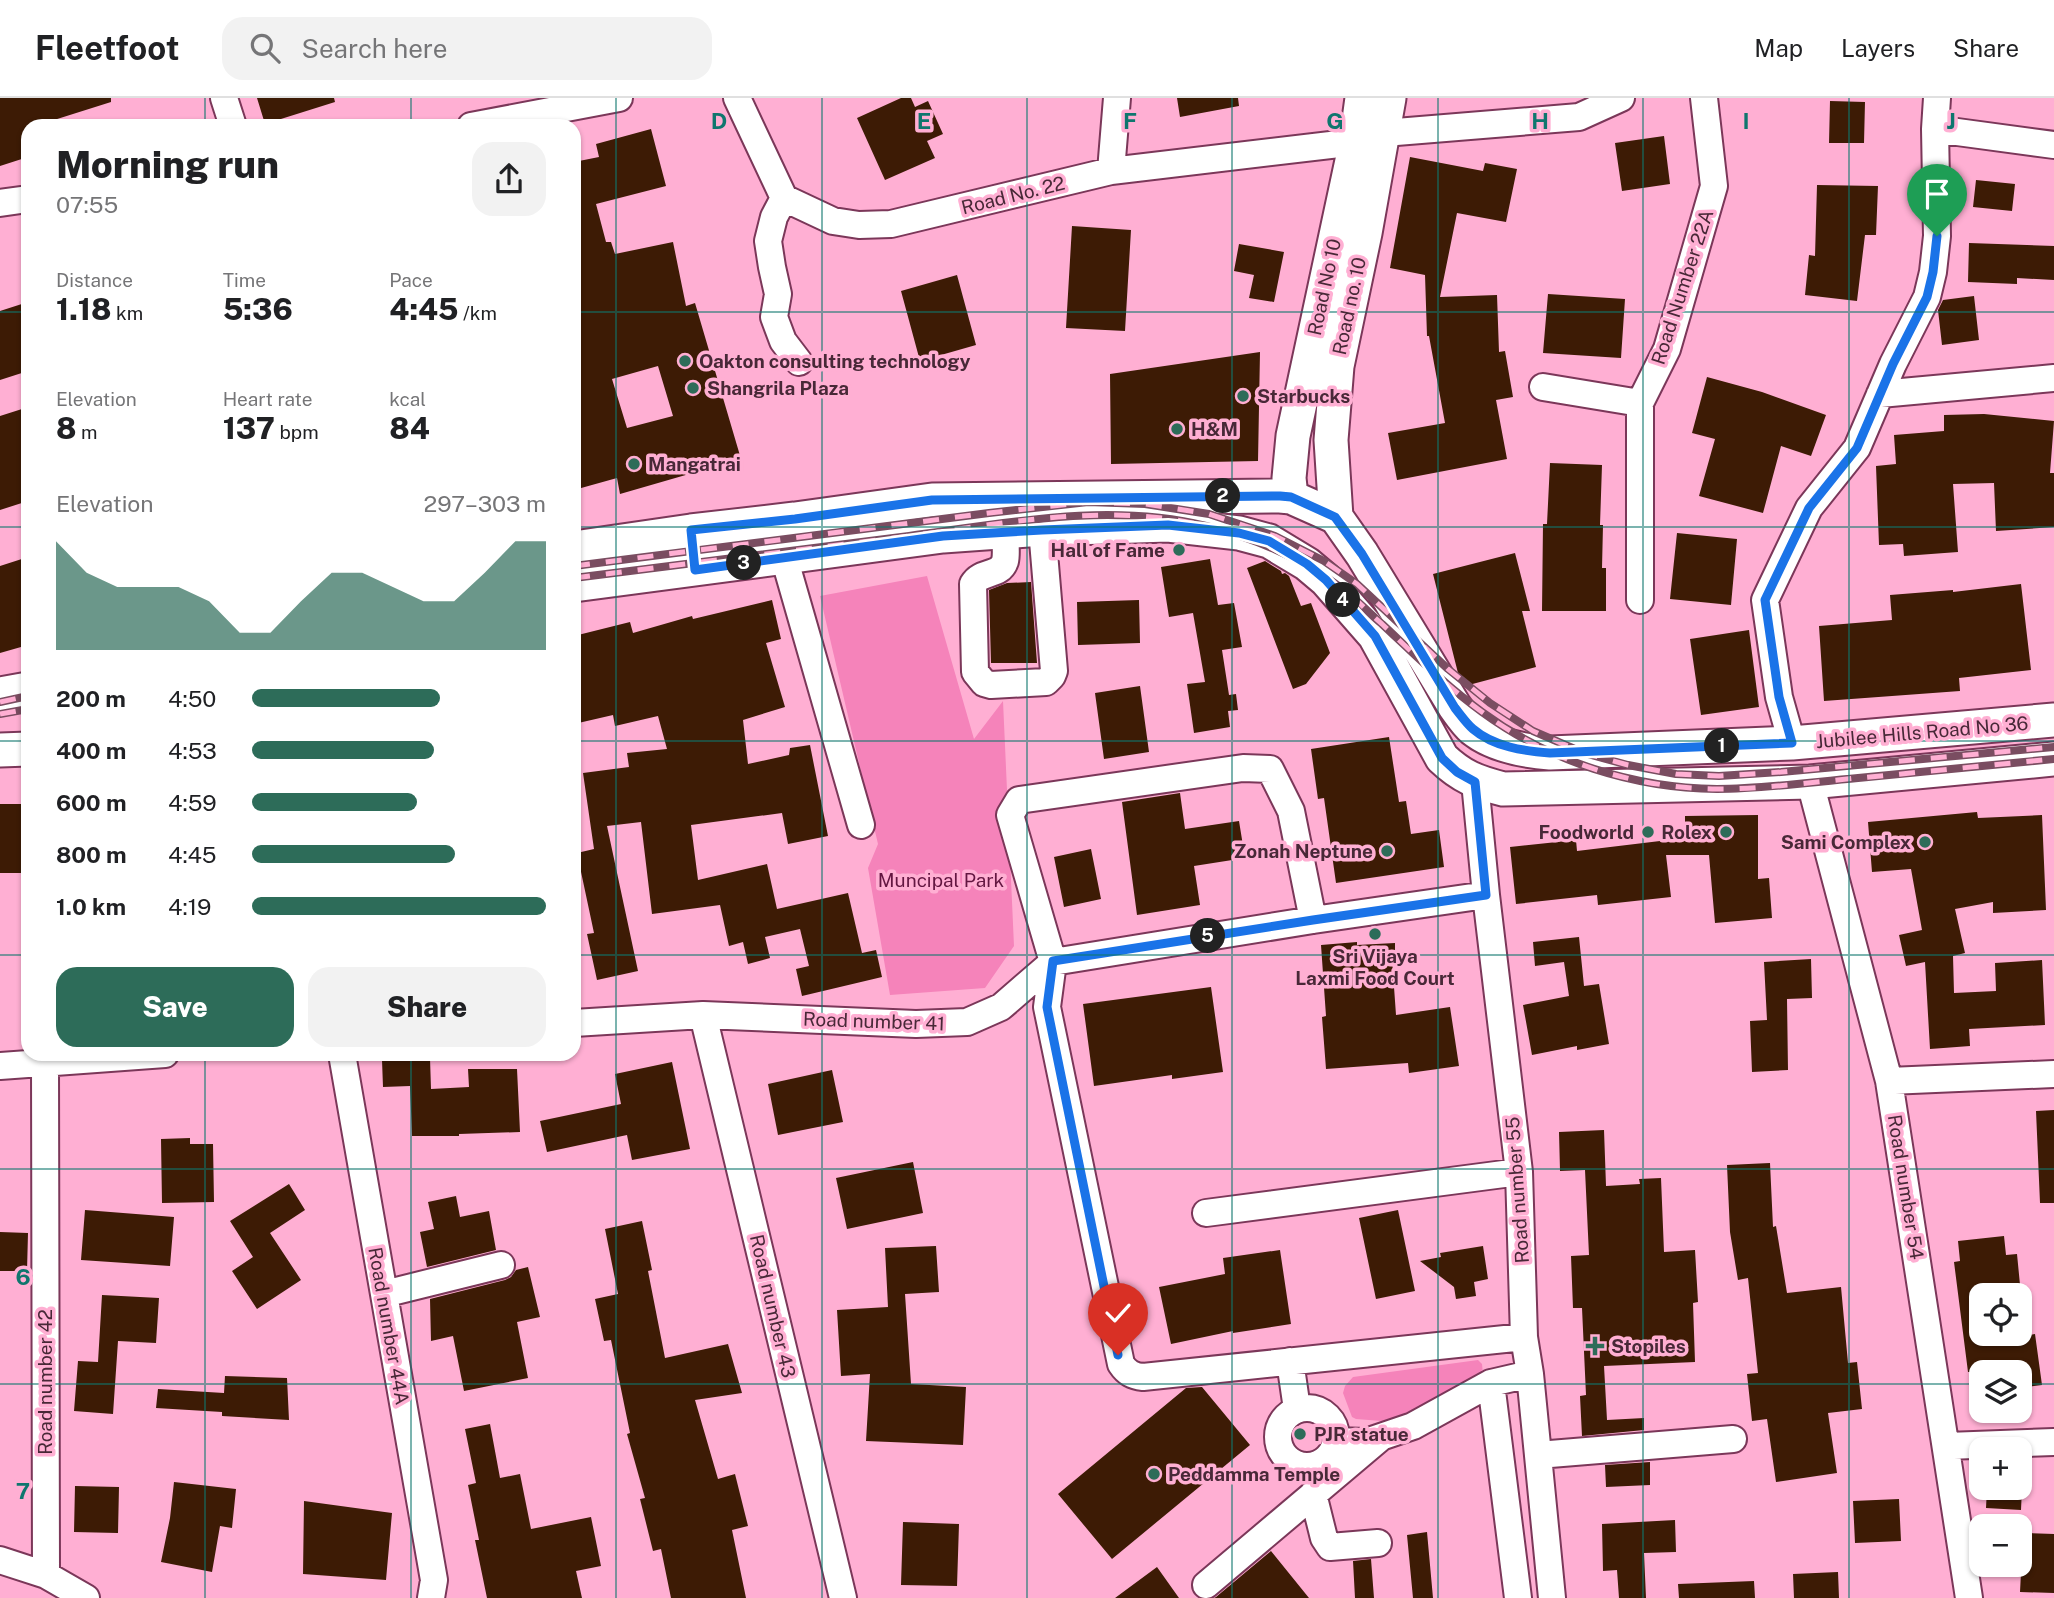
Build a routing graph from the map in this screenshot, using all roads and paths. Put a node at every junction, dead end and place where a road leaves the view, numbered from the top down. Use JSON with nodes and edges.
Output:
{"nodes":[{"id":1,"x":224,"y":98,"type":"edge"},
{"id":2,"x":619,"y":98,"type":"edge"},
{"id":3,"x":737,"y":98,"type":"edge"},
{"id":4,"x":1117,"y":98,"type":"edge"},
{"id":5,"x":1362,"y":98,"type":"edge"},
{"id":6,"x":1390,"y":98,"type":"edge"},
{"id":7,"x":1621,"y":98,"type":"edge"},
{"id":8,"x":1704,"y":98,"type":"edge"},
{"id":9,"x":1937,"y":98,"type":"edge"},
{"id":10,"x":231,"y":119,"type":"edge"},
{"id":11,"x":508,"y":119,"type":"edge"},
{"id":12,"x":1935,"y":129,"type":"junction"},
{"id":13,"x":1370,"y":137,"type":"junction"},
{"id":14,"x":2054,"y":145,"type":"edge"},
{"id":15,"x":1111,"y":171,"type":"junction"},
{"id":16,"x":784,"y":198,"type":"junction"},
{"id":17,"x":21,"y":200,"type":"edge"},
{"id":18,"x":0,"y":202,"type":"edge"},
{"id":19,"x":799,"y":362,"type":"dead end"},
{"id":20,"x":2054,"y":378,"type":"edge"},
{"id":21,"x":1543,"y":387,"type":"dead end"},
{"id":22,"x":1880,"y":394,"type":"junction"},
{"id":23,"x":1640,"y":403,"type":"junction"},
{"id":24,"x":1293,"y":436,"type":"junction"},
{"id":25,"x":1331,"y":440,"type":"junction"},
{"id":26,"x":1290,"y":487,"type":"junction"},
{"id":27,"x":1335,"y":517,"type":"junction"},
{"id":28,"x":691,"y":530,"type":"junction"},
{"id":29,"x":1044,"y":546,"type":"junction"},
{"id":30,"x":581,"y":547,"type":"edge"},
{"id":31,"x":1005,"y":548,"type":"junction"},
{"id":32,"x":783,"y":557,"type":"junction"},
{"id":33,"x":695,"y":570,"type":"junction"},
{"id":34,"x":581,"y":585,"type":"edge"},
{"id":35,"x":1640,"y":600,"type":"dead end"},
{"id":36,"x":21,"y":691,"type":"edge"},
{"id":37,"x":0,"y":694,"type":"edge"},
{"id":38,"x":2054,"y":720,"type":"edge"},
{"id":39,"x":1792,"y":743,"type":"junction"},
{"id":40,"x":21,"y":749,"type":"edge"},
{"id":41,"x":0,"y":750,"type":"edge"},
{"id":42,"x":2054,"y":759,"type":"edge"},
{"id":43,"x":1475,"y":782,"type":"junction"},
{"id":44,"x":1810,"y":782,"type":"junction"},
{"id":45,"x":861,"y":825,"type":"dead end"},
{"id":46,"x":1486,"y":895,"type":"junction"},
{"id":47,"x":1313,"y":920,"type":"junction"},
{"id":48,"x":1053,"y":961,"type":"junction"},
{"id":49,"x":703,"y":1015,"type":"junction"},
{"id":50,"x":581,"y":1023,"type":"edge"},
{"id":51,"x":72,"y":1061,"type":"edge"},
{"id":52,"x":343,"y":1061,"type":"edge"},
{"id":53,"x":45,"y":1063,"type":"junction"},
{"id":54,"x":0,"y":1066,"type":"edge"},
{"id":55,"x":2054,"y":1074,"type":"edge"},
{"id":56,"x":1889,"y":1081,"type":"junction"},
{"id":57,"x":1520,"y":1172,"type":"junction"},
{"id":58,"x":1206,"y":1213,"type":"dead end"},
{"id":59,"x":501,"y":1265,"type":"dead end"},
{"id":60,"x":384,"y":1294,"type":"junction"},
{"id":61,"x":1524,"y":1337,"type":"junction"},
{"id":62,"x":1290,"y":1361,"type":"junction"},
{"id":63,"x":1530,"y":1374,"type":"junction"},
{"id":64,"x":1491,"y":1383,"type":"junction"},
{"id":65,"x":1297,"y":1409,"type":"junction"},
{"id":66,"x":1380,"y":1438,"type":"junction"},
{"id":67,"x":1733,"y":1439,"type":"dead end"},
{"id":68,"x":1336,"y":1441,"type":"junction"},
{"id":69,"x":2054,"y":1442,"type":"edge"},
{"id":70,"x":1947,"y":1446,"type":"junction"},
{"id":71,"x":1538,"y":1455,"type":"junction"},
{"id":72,"x":1313,"y":1494,"type":"junction"},
{"id":73,"x":1378,"y":1543,"type":"dead end"},
{"id":74,"x":0,"y":1560,"type":"edge"},
{"id":75,"x":46,"y":1575,"type":"junction"},
{"id":76,"x":1206,"y":1585,"type":"dead end"},
{"id":77,"x":86,"y":1598,"type":"edge"},
{"id":78,"x":431,"y":1598,"type":"edge"},
{"id":79,"x":843,"y":1598,"type":"edge"},
{"id":80,"x":1518,"y":1598,"type":"edge"},
{"id":81,"x":1552,"y":1598,"type":"edge"},
{"id":82,"x":1969,"y":1598,"type":"edge"}],
"edges":[{"from":1,"to":10,"type":"street"},
{"from":2,"to":11,"type":"street"},
{"from":3,"to":16,"type":"street"},
{"from":4,"to":15,"type":"street"},
{"from":5,"to":13,"type":"main road","name":"Road No 10"},
{"from":6,"to":13,"type":"main road","name":"Road no. 10"},
{"from":7,"to":13,"type":"street","name":"Road No. 22"},
{"from":8,"to":23,"type":"street","name":"Road Number 22A"},
{"from":9,"to":12,"type":"street"},
{"from":12,"to":14,"type":"street"},
{"from":12,"to":22,"type":"street"},
{"from":13,"to":15,"type":"street","name":"Road No. 22"},
{"from":13,"to":24,"type":"main road","name":"Road No 10"},
{"from":13,"to":25,"type":"main road","name":"Road no. 10"},
{"from":15,"to":16,"type":"street","name":"Road No. 22"},
{"from":16,"to":19,"type":"street"},
{"from":17,"to":18,"type":"street"},
{"from":20,"to":22,"type":"street"},
{"from":21,"to":23,"type":"street"},
{"from":22,"to":39,"type":"street"},
{"from":23,"to":35,"type":"street","name":"Road Number 22A"},
{"from":24,"to":25,"type":"main road"},
{"from":24,"to":26,"type":"main road","name":"Road No 10"},
{"from":25,"to":27,"type":"main road","name":"Road no. 10"},
{"from":26,"to":27,"type":"main road","name":"Jubilee Hills Road No 36"},
{"from":26,"to":28,"type":"main road","name":"Jubilee Hills Road No 36"},
{"from":27,"to":39,"type":"main road","name":"Jubilee Hills Road No 36"},
{"from":28,"to":30,"type":"main road","name":"Jubilee Hills Road No 36"},
{"from":28,"to":33,"type":"main road"},
{"from":29,"to":31,"type":"main road","name":"Jubilee Hills Road No 36"},
{"from":29,"to":31,"type":"street"},
{"from":29,"to":43,"type":"main road","name":"Jubilee Hills Road No 36"},
{"from":31,"to":32,"type":"main road","name":"Jubilee Hills Road No 36"},
{"from":32,"to":33,"type":"main road","name":"Jubilee Hills Road No 36"},
{"from":32,"to":45,"type":"street"},
{"from":33,"to":34,"type":"main road","name":"Jubilee Hills Road No 36"},
{"from":36,"to":37,"type":"main road"},
{"from":38,"to":39,"type":"main road","name":"Jubilee Hills Road No 36"},
{"from":40,"to":41,"type":"main road"},
{"from":42,"to":44,"type":"main road","name":"Jubilee Hills Road No 36"},
{"from":43,"to":44,"type":"main road","name":"Jubilee Hills Road No 36"},
{"from":43,"to":46,"type":"street","name":"Road number 55"},
{"from":44,"to":56,"type":"street","name":"Road number 54"},
{"from":46,"to":47,"type":"street"},
{"from":46,"to":57,"type":"street","name":"Road number 55"},
{"from":47,"to":48,"type":"street"},
{"from":47,"to":48,"type":"street"},
{"from":48,"to":49,"type":"street","name":"Road number 41"},
{"from":48,"to":62,"type":"street"},
{"from":49,"to":50,"type":"street","name":"Road number 41"},
{"from":49,"to":79,"type":"street","name":"Road number 43"},
{"from":51,"to":53,"type":"street"},
{"from":52,"to":60,"type":"street","name":"Road number 44A"},
{"from":53,"to":54,"type":"street"},
{"from":53,"to":75,"type":"street","name":"Road number 42"},
{"from":55,"to":56,"type":"street"},
{"from":56,"to":70,"type":"street","name":"Road number 54"},
{"from":57,"to":58,"type":"street"},
{"from":57,"to":61,"type":"street","name":"Road number 55"},
{"from":59,"to":60,"type":"street"},
{"from":60,"to":78,"type":"street","name":"Road number 44A"},
{"from":61,"to":62,"type":"street"},
{"from":61,"to":63,"type":"street","name":"Road number 55"},
{"from":62,"to":65,"type":"street"},
{"from":63,"to":64,"type":"street"},
{"from":63,"to":71,"type":"street","name":"Road number 55"},
{"from":64,"to":66,"type":"street"},
{"from":64,"to":80,"type":"street"},
{"from":65,"to":68,"type":"street"},
{"from":65,"to":68,"type":"street"},
{"from":66,"to":68,"type":"street"},
{"from":66,"to":72,"type":"street"},
{"from":67,"to":71,"type":"street"},
{"from":69,"to":70,"type":"street"},
{"from":70,"to":82,"type":"street","name":"Road number 54"},
{"from":71,"to":81,"type":"street","name":"Road number 55"},
{"from":72,"to":73,"type":"street"},
{"from":72,"to":76,"type":"street"},
{"from":74,"to":75,"type":"street"},
{"from":75,"to":77,"type":"street"}]}
